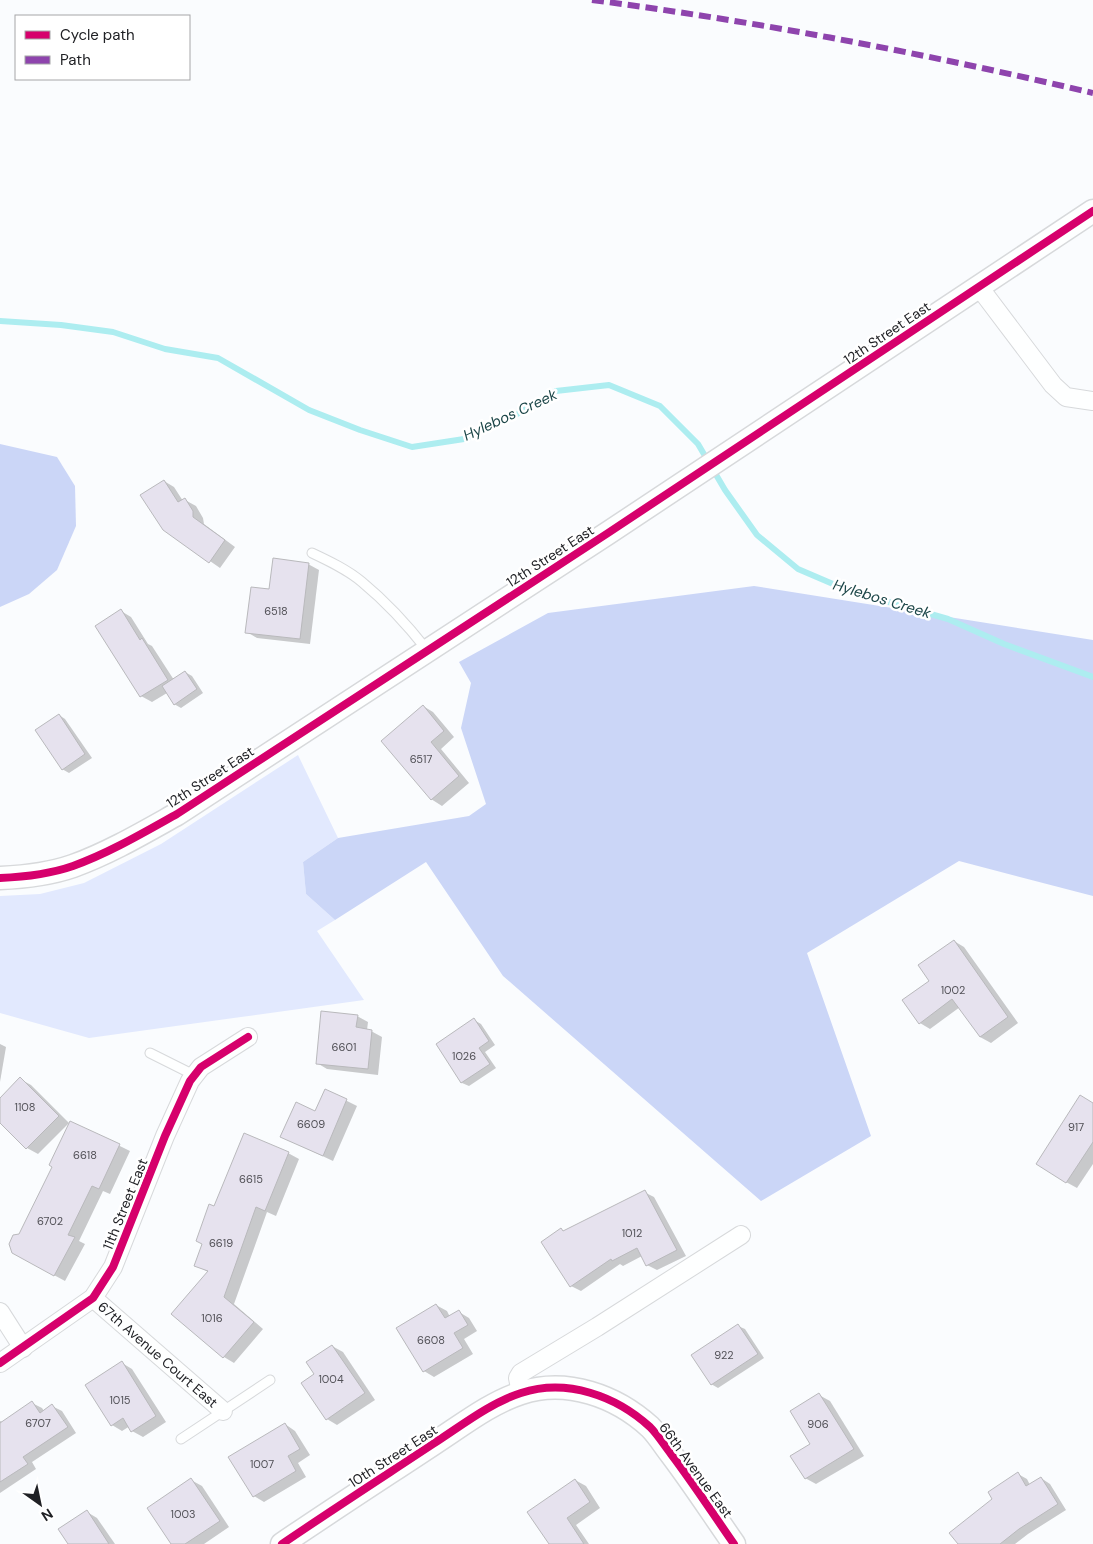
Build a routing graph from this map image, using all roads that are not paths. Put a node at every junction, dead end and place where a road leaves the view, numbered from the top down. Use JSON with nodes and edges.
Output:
{"nodes":[{"id":1,"x":1093,"y":211,"type":"edge"},
{"id":2,"x":980,"y":287,"type":"junction"},
{"id":3,"x":1093,"y":401,"type":"edge"},
{"id":4,"x":312,"y":553,"type":"dead end"},
{"id":5,"x":427,"y":651,"type":"junction"},
{"id":6,"x":0,"y":878,"type":"edge"},
{"id":7,"x":248,"y":1037,"type":"dead end"},
{"id":8,"x":150,"y":1054,"type":"dead end"},
{"id":9,"x":194,"y":1075,"type":"junction"},
{"id":10,"x":741,"y":1235,"type":"dead end"},
{"id":11,"x":93,"y":1298,"type":"junction"},
{"id":12,"x":0,"y":1312,"type":"edge"},
{"id":13,"x":23,"y":1348,"type":"junction"},
{"id":14,"x":0,"y":1363,"type":"edge"},
{"id":15,"x":270,"y":1380,"type":"dead end"},
{"id":16,"x":521,"y":1393,"type":"junction"},
{"id":17,"x":223,"y":1411,"type":"junction"},
{"id":18,"x":181,"y":1439,"type":"dead end"},
{"id":19,"x":282,"y":1544,"type":"edge"},
{"id":20,"x":734,"y":1544,"type":"edge"}],
"edges":[{"from":1,"to":2,"type":"street","name":"12th Street East"},
{"from":2,"to":3,"type":"street"},
{"from":2,"to":5,"type":"street","name":"12th Street East"},
{"from":4,"to":5,"type":"lane"},
{"from":5,"to":6,"type":"street","name":"12th Street East"},
{"from":7,"to":9,"type":"street","name":"11th Street East"},
{"from":8,"to":9,"type":"lane"},
{"from":9,"to":11,"type":"street","name":"11th Street East"},
{"from":10,"to":16,"type":"street"},
{"from":11,"to":13,"type":"street","name":"11th Street East"},
{"from":11,"to":17,"type":"street","name":"67th Avenue Court East"},
{"from":12,"to":13,"type":"street"},
{"from":13,"to":14,"type":"street","name":"11th Street East"},
{"from":15,"to":17,"type":"lane"},
{"from":16,"to":19,"type":"street","name":"10th Street East"},
{"from":16,"to":20,"type":"street","name":"66th Avenue East"},
{"from":17,"to":18,"type":"lane"}]}
